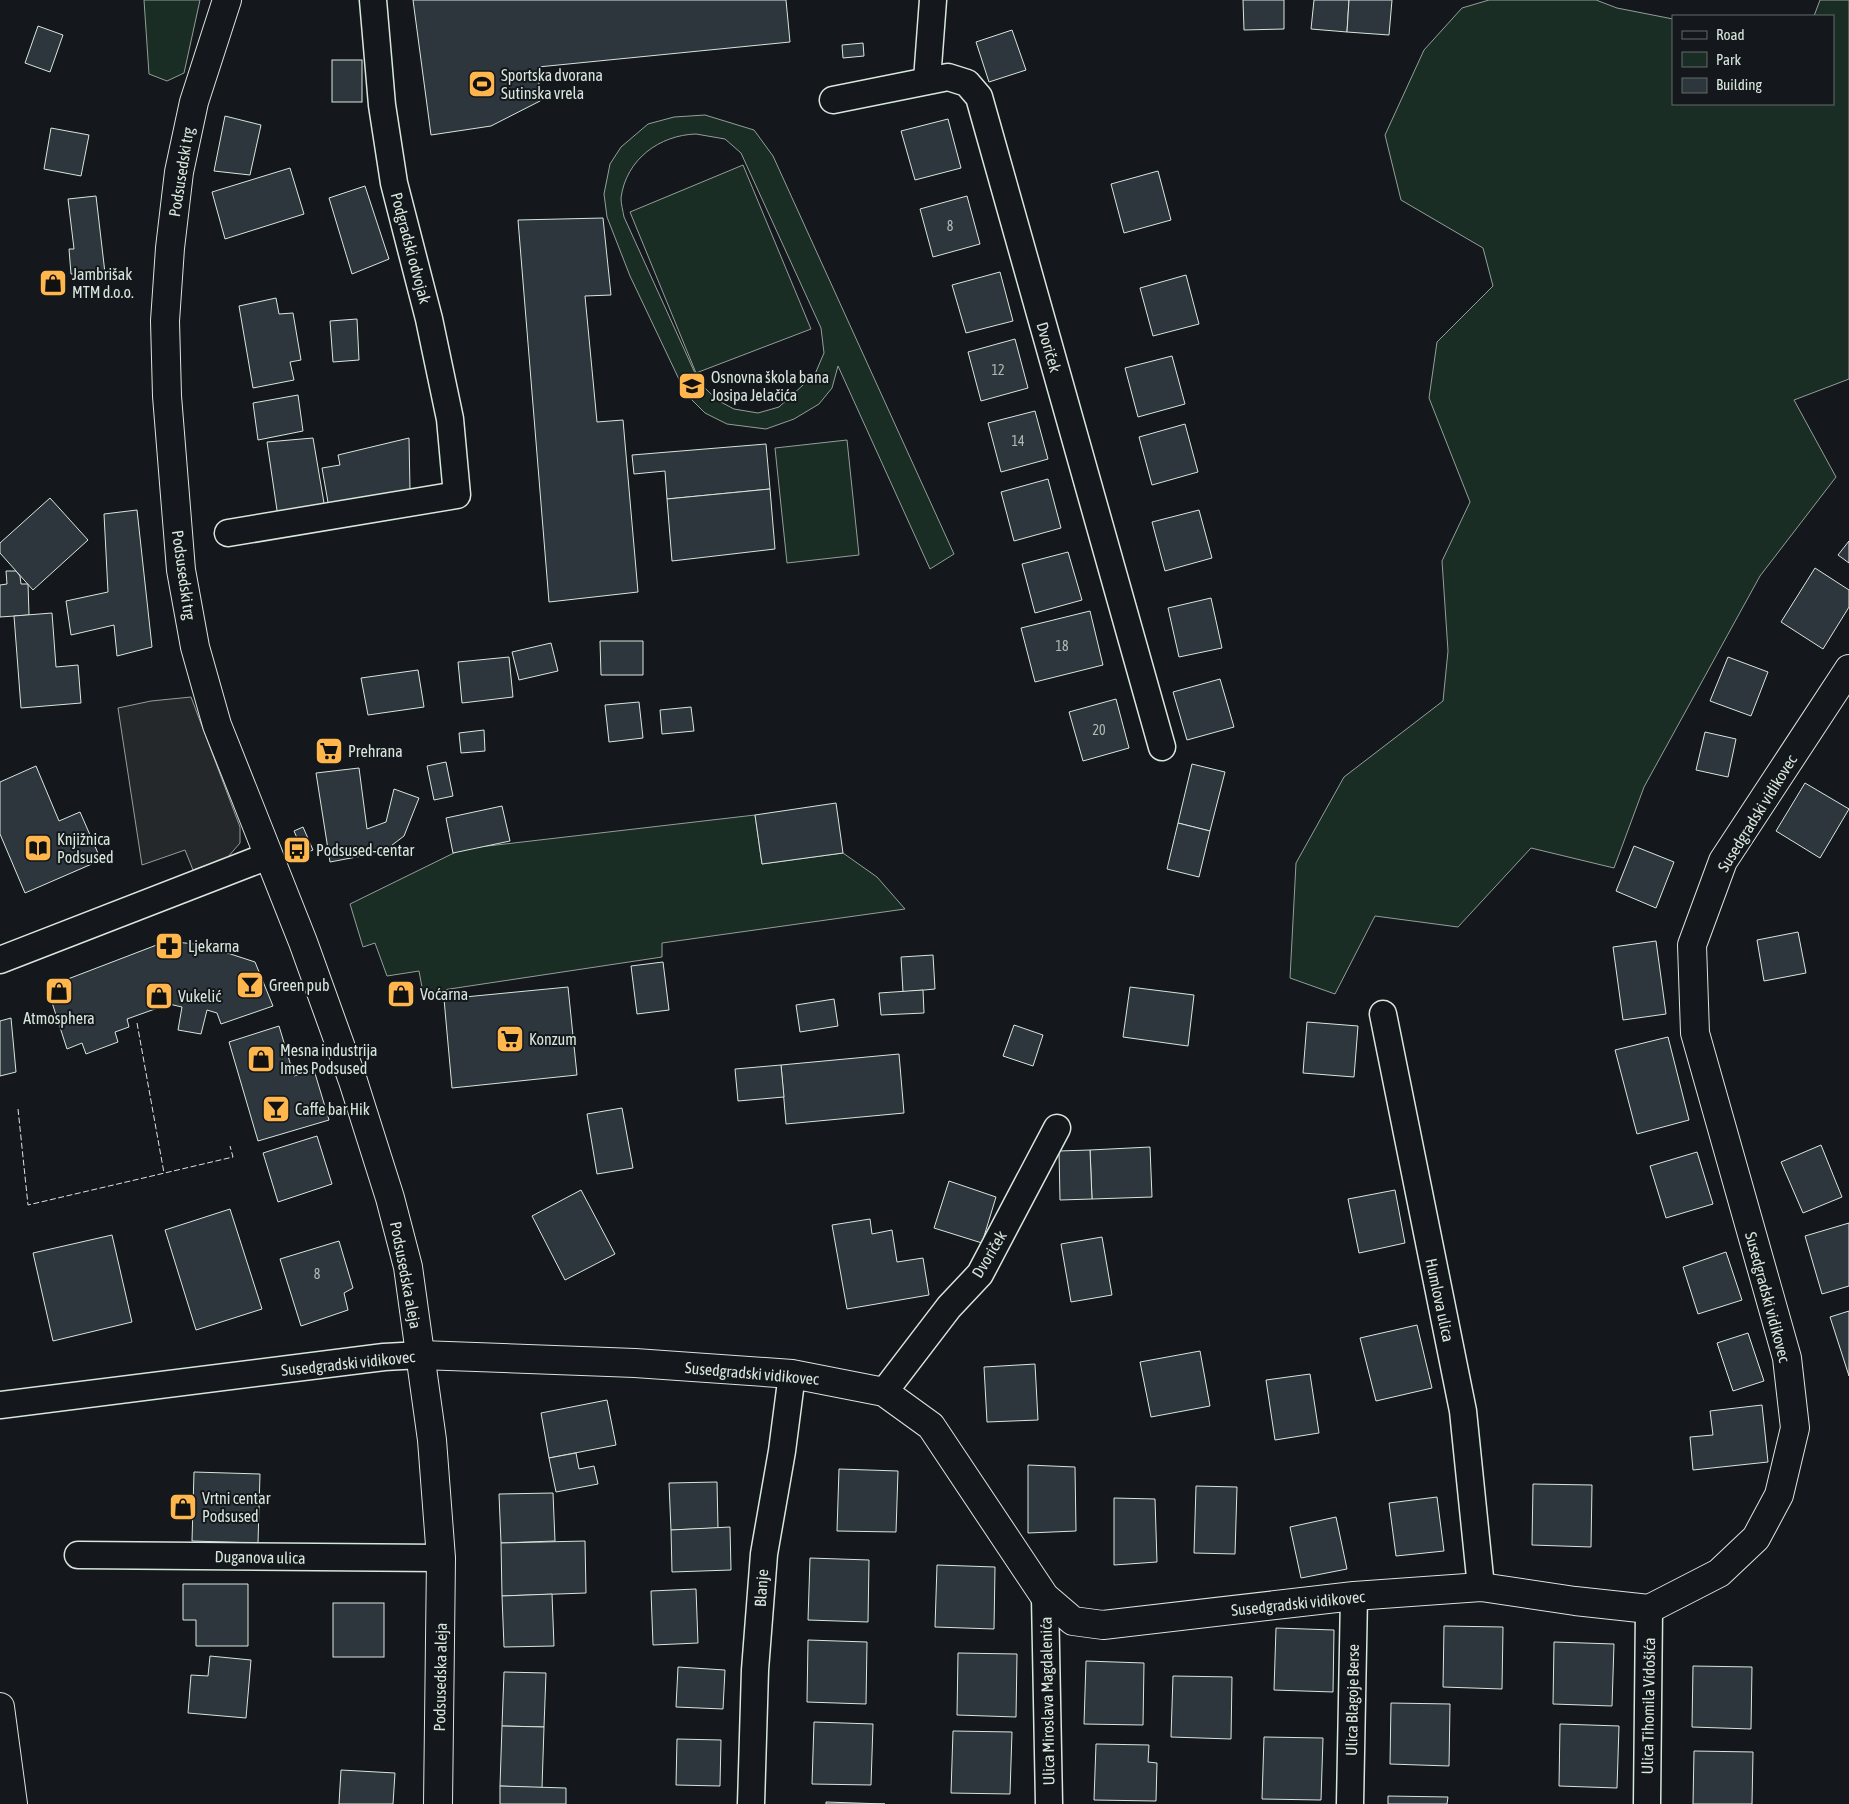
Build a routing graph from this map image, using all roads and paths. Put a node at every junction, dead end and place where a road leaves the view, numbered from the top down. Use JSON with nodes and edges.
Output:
{"nodes":[{"id":1,"x":227,"y":0,"type":"edge"},
{"id":2,"x":373,"y":0,"type":"edge"},
{"id":3,"x":933,"y":0,"type":"edge"},
{"id":4,"x":927,"y":80,"type":"junction"},
{"id":5,"x":833,"y":100,"type":"dead end"},
{"id":6,"x":228,"y":533,"type":"dead end"},
{"id":7,"x":1849,"y":669,"type":"edge"},
{"id":8,"x":1162,"y":747,"type":"dead end"},
{"id":9,"x":268,"y":856,"type":"junction"},
{"id":10,"x":0,"y":960,"type":"edge"},
{"id":11,"x":1383,"y":1014,"type":"dead end"},
{"id":12,"x":1057,"y":1128,"type":"dead end"},
{"id":13,"x":421,"y":1355,"type":"junction"},
{"id":14,"x":792,"y":1374,"type":"junction"},
{"id":15,"x":884,"y":1392,"type":"junction"},
{"id":16,"x":0,"y":1405,"type":"edge"},
{"id":17,"x":78,"y":1555,"type":"dead end"},
{"id":18,"x":441,"y":1558,"type":"junction"},
{"id":19,"x":1481,"y":1587,"type":"junction"},
{"id":20,"x":1354,"y":1596,"type":"junction"},
{"id":21,"x":1044,"y":1598,"type":"junction"},
{"id":22,"x":1649,"y":1609,"type":"junction"},
{"id":23,"x":0,"y":1707,"type":"edge"},
{"id":24,"x":13,"y":1804,"type":"edge"},
{"id":25,"x":438,"y":1804,"type":"edge"},
{"id":26,"x":751,"y":1804,"type":"edge"},
{"id":27,"x":1049,"y":1804,"type":"edge"},
{"id":28,"x":1350,"y":1804,"type":"edge"},
{"id":29,"x":1646,"y":1804,"type":"edge"}],
"edges":[{"from":1,"to":9,"type":"street","name":"Podsusedski trg"},
{"from":2,"to":6,"type":"street","name":"Podgradski odvojak"},
{"from":3,"to":4,"type":"street"},
{"from":4,"to":5,"type":"street","name":"Dvoriček"},
{"from":4,"to":8,"type":"street","name":"Dvoriček"},
{"from":7,"to":22,"type":"street","name":"Susedgradski vidikovec"},
{"from":9,"to":10,"type":"street"},
{"from":9,"to":13,"type":"street","name":"Podsusedska aleja"},
{"from":11,"to":19,"type":"street","name":"Humlova ulica"},
{"from":12,"to":15,"type":"street","name":"Dvoriček"},
{"from":13,"to":14,"type":"street","name":"Susedgradski vidikovec"},
{"from":13,"to":16,"type":"street","name":"Susedgradski vidikovec"},
{"from":13,"to":18,"type":"street","name":"Podsusedska aleja"},
{"from":14,"to":15,"type":"street","name":"Susedgradski vidikovec"},
{"from":14,"to":26,"type":"street","name":"Blanje"},
{"from":15,"to":21,"type":"street","name":"Susedgradski vidikovec"},
{"from":17,"to":18,"type":"street","name":"Duganova ulica"},
{"from":18,"to":25,"type":"street","name":"Podsusedska aleja"},
{"from":19,"to":20,"type":"street","name":"Susedgradski vidikovec"},
{"from":19,"to":22,"type":"street","name":"Susedgradski vidikovec"},
{"from":20,"to":21,"type":"street","name":"Susedgradski vidikovec"},
{"from":20,"to":28,"type":"street","name":"Ulica Blagoje Berse"},
{"from":21,"to":27,"type":"street","name":"Ulica Miroslava Magdalenića"},
{"from":22,"to":29,"type":"street","name":"Ulica Tihomila Vidošića"},
{"from":23,"to":24,"type":"street"}]}
